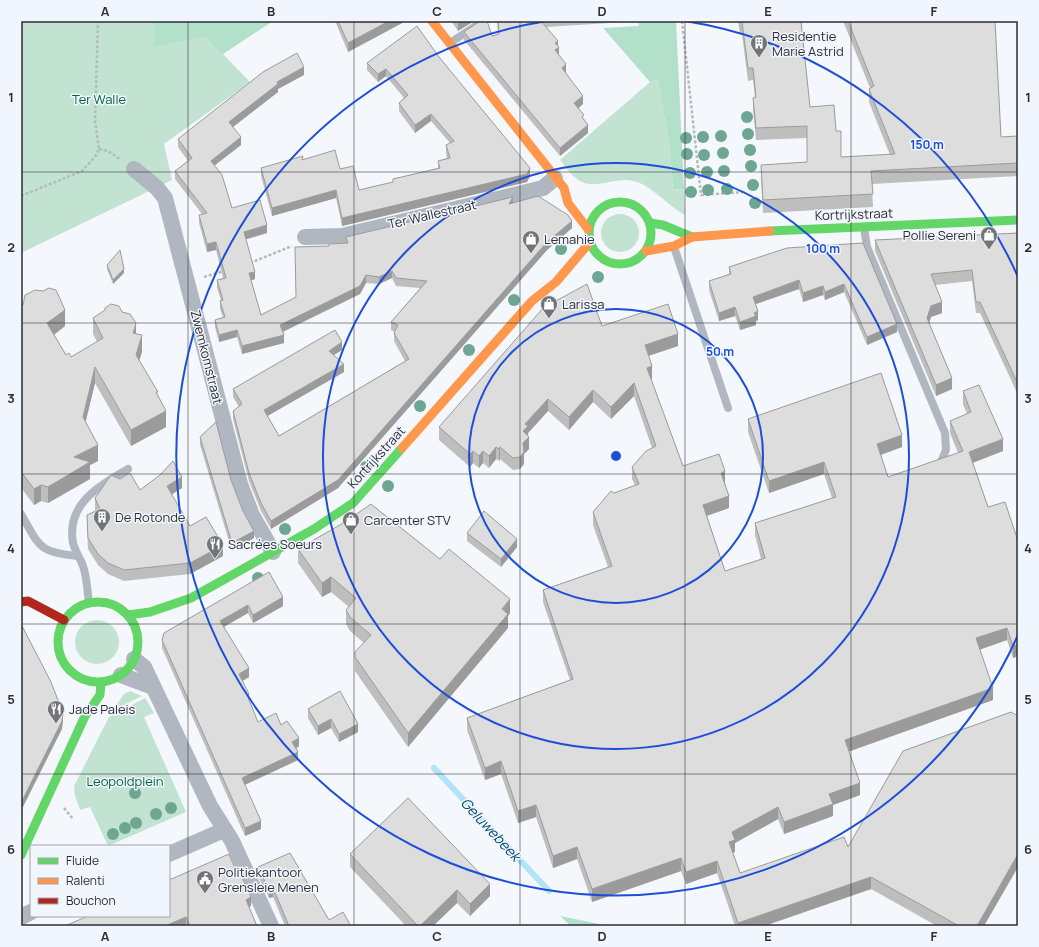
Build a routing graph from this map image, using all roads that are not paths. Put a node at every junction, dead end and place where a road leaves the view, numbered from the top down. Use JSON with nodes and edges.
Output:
{"nodes":[{"id":1,"x":432,"y":21,"type":"edge"},
{"id":2,"x":483,"y":21,"type":"edge"},
{"id":3,"x":449,"y":43,"type":"junction"},
{"id":4,"x":134,"y":169,"type":"road end"},
{"id":5,"x":559,"y":183,"type":"junction"},
{"id":6,"x":574,"y":193,"type":"dead end"},
{"id":7,"x":592,"y":201,"type":"dead end"},
{"id":8,"x":603,"y":205,"type":"junction"},
{"id":9,"x":1018,"y":220,"type":"edge"},
{"id":10,"x":650,"y":223,"type":"junction"},
{"id":11,"x":864,"y":227,"type":"junction"},
{"id":12,"x":588,"y":229,"type":"junction"},
{"id":13,"x":305,"y":237,"type":"road end"},
{"id":14,"x":692,"y":237,"type":"junction"},
{"id":15,"x":590,"y":242,"type":"junction"},
{"id":16,"x":674,"y":246,"type":"junction"},
{"id":17,"x":646,"y":251,"type":"junction"},
{"id":18,"x":604,"y":260,"type":"junction"},
{"id":19,"x":592,"y":265,"type":"dead end"},
{"id":20,"x":578,"y":272,"type":"dead end"},
{"id":21,"x":556,"y":282,"type":"junction"},
{"id":22,"x":728,"y":408,"type":"dead end"},
{"id":23,"x":941,"y":462,"type":"edge"},
{"id":24,"x":128,"y":469,"type":"dead end"},
{"id":25,"x":21,"y":514,"type":"edge"},
{"id":26,"x":273,"y":552,"type":"junction"},
{"id":27,"x":78,"y":556,"type":"junction"},
{"id":28,"x":23,"y":597,"type":"edge"},
{"id":29,"x":89,"y":602,"type":"junction"},
{"id":30,"x":179,"y":603,"type":"junction"},
{"id":31,"x":128,"y":615,"type":"junction"},
{"id":32,"x":162,"y":619,"type":"dead end"},
{"id":33,"x":64,"y":620,"type":"junction"},
{"id":34,"x":150,"y":630,"type":"dead end"},
{"id":35,"x":138,"y":640,"type":"junction"},
{"id":36,"x":134,"y":659,"type":"junction"},
{"id":37,"x":121,"y":675,"type":"junction"},
{"id":38,"x":100,"y":682,"type":"junction"},
{"id":39,"x":153,"y":687,"type":"junction"},
{"id":40,"x":84,"y":701,"type":"dead end"},
{"id":41,"x":85,"y":716,"type":"junction"},
{"id":42,"x":224,"y":830,"type":"junction"},
{"id":43,"x":170,"y":854,"type":"edge"},
{"id":44,"x":21,"y":855,"type":"edge"},
{"id":45,"x":271,"y":926,"type":"edge"}],
"edges":[{"from":1,"to":3,"type":"street"},
{"from":2,"to":3,"type":"lane"},
{"from":3,"to":5,"type":"street"},
{"from":4,"to":26,"type":"street","name":"Zwemkomstraat"},
{"from":5,"to":6,"type":"street"},
{"from":5,"to":12,"type":"street"},
{"from":5,"to":13,"type":"street","name":"Ter Wallestraat"},
{"from":7,"to":8,"type":"street"},
{"from":8,"to":10,"type":"street"},
{"from":8,"to":12,"type":"street"},
{"from":9,"to":11,"type":"street","name":"Kortrijkstraat"},
{"from":10,"to":14,"type":"street","name":"Kortrijkstraat"},
{"from":10,"to":17,"type":"street"},
{"from":11,"to":14,"type":"street","name":"Kortrijkstraat"},
{"from":11,"to":23,"type":"lane"},
{"from":12,"to":15,"type":"street"},
{"from":14,"to":16,"type":"street","name":"Kortrijkstraat"},
{"from":15,"to":18,"type":"street"},
{"from":15,"to":21,"type":"street","name":"Kortrijkstraat"},
{"from":16,"to":17,"type":"street","name":"Kortrijkstraat"},
{"from":16,"to":22,"type":"lane"},
{"from":17,"to":18,"type":"street"},
{"from":18,"to":19,"type":"street"},
{"from":20,"to":21,"type":"street","name":"Kortrijkstraat"},
{"from":21,"to":26,"type":"street","name":"Kortrijkstraat"},
{"from":24,"to":27,"type":"lane"},
{"from":25,"to":27,"type":"lane"},
{"from":26,"to":30,"type":"street","name":"Kortrijkstraat"},
{"from":27,"to":29,"type":"lane"},
{"from":28,"to":33,"type":"street"},
{"from":29,"to":31,"type":"street"},
{"from":29,"to":33,"type":"street"},
{"from":30,"to":31,"type":"street","name":"Kortrijkstraat"},
{"from":30,"to":32,"type":"street","name":"Kortrijkstraat"},
{"from":31,"to":35,"type":"street"},
{"from":33,"to":38,"type":"street"},
{"from":34,"to":35,"type":"street"},
{"from":35,"to":36,"type":"street"},
{"from":36,"to":37,"type":"street"},
{"from":36,"to":39,"type":"street"},
{"from":37,"to":38,"type":"street"},
{"from":37,"to":39,"type":"street"},
{"from":38,"to":41,"type":"street"},
{"from":39,"to":42,"type":"street"},
{"from":40,"to":41,"type":"street"},
{"from":41,"to":44,"type":"street"},
{"from":42,"to":43,"type":"street"},
{"from":42,"to":45,"type":"street"}]}
